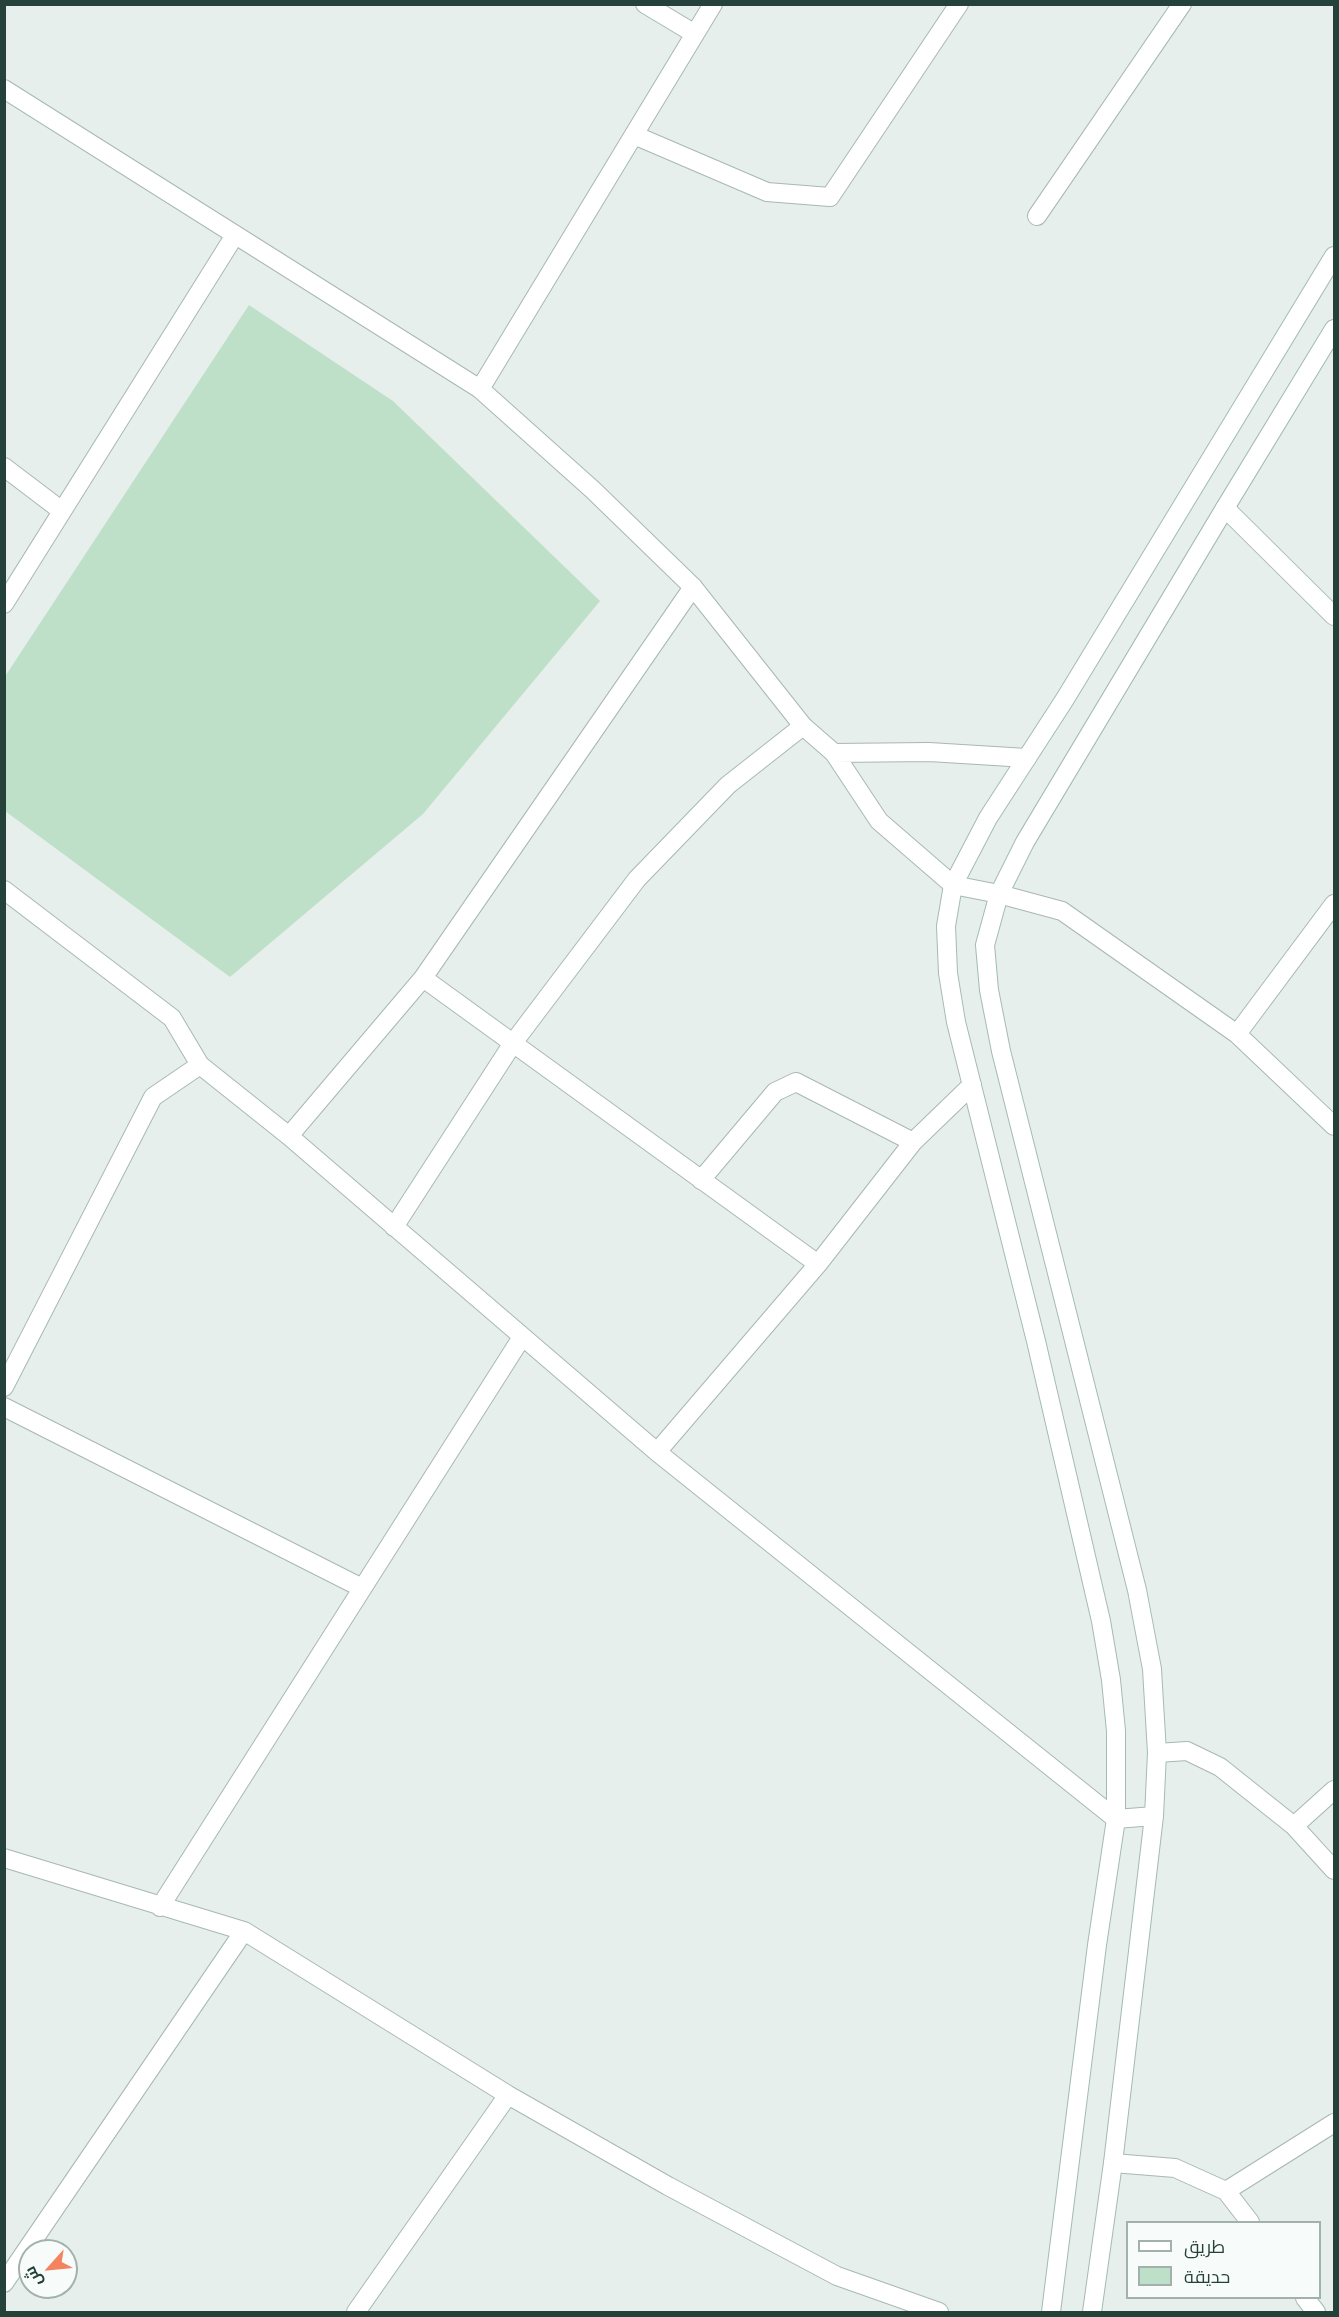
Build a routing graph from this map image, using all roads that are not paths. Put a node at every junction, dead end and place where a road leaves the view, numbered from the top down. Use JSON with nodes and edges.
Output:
{"nodes":[{"id":1,"x":645,"y":4,"type":"edge"},
{"id":2,"x":713,"y":4,"type":"edge"},
{"id":3,"x":959,"y":4,"type":"edge"},
{"id":4,"x":1182,"y":4,"type":"edge"},
{"id":5,"x":695,"y":34,"type":"junction"},
{"id":6,"x":4,"y":89,"type":"edge"},
{"id":7,"x":634,"y":135,"type":"junction"},
{"id":8,"x":1037,"y":216,"type":"dead end"},
{"id":9,"x":235,"y":235,"type":"junction"},
{"id":10,"x":1335,"y":256,"type":"edge"},
{"id":11,"x":1335,"y":329,"type":"edge"},
{"id":12,"x":480,"y":389,"type":"junction"},
{"id":13,"x":4,"y":467,"type":"edge"},
{"id":14,"x":1225,"y":508,"type":"junction"},
{"id":15,"x":62,"y":512,"type":"junction"},
{"id":16,"x":693,"y":587,"type":"junction"},
{"id":17,"x":4,"y":604,"type":"edge"},
{"id":18,"x":1335,"y":616,"type":"edge"},
{"id":19,"x":803,"y":726,"type":"junction"},
{"id":20,"x":834,"y":753,"type":"junction"},
{"id":21,"x":1027,"y":758,"type":"junction"},
{"id":22,"x":953,"y":885,"type":"junction"},
{"id":23,"x":4,"y":890,"type":"edge"},
{"id":24,"x":999,"y":894,"type":"junction"},
{"id":25,"x":1335,"y":904,"type":"edge"},
{"id":26,"x":423,"y":978,"type":"junction"},
{"id":27,"x":1237,"y":1034,"type":"junction"},
{"id":28,"x":513,"y":1043,"type":"junction"},
{"id":29,"x":200,"y":1065,"type":"junction"},
{"id":30,"x":972,"y":1085,"type":"junction"},
{"id":31,"x":1335,"y":1126,"type":"edge"},
{"id":32,"x":289,"y":1136,"type":"junction"},
{"id":33,"x":913,"y":1142,"type":"junction"},
{"id":34,"x":701,"y":1180,"type":"junction"},
{"id":35,"x":394,"y":1227,"type":"junction"},
{"id":36,"x":818,"y":1264,"type":"junction"},
{"id":37,"x":522,"y":1337,"type":"junction"},
{"id":38,"x":4,"y":1387,"type":"edge"},
{"id":39,"x":4,"y":1407,"type":"edge"},
{"id":40,"x":657,"y":1452,"type":"junction"},
{"id":41,"x":362,"y":1588,"type":"junction"},
{"id":42,"x":1157,"y":1753,"type":"junction"},
{"id":43,"x":1335,"y":1790,"type":"edge"},
{"id":44,"x":1155,"y":1816,"type":"junction"},
{"id":45,"x":1116,"y":1819,"type":"junction"},
{"id":46,"x":1294,"y":1826,"type":"junction"},
{"id":47,"x":6,"y":1862,"type":"edge"},
{"id":48,"x":1335,"y":1870,"type":"edge"},
{"id":49,"x":160,"y":1907,"type":"junction"},
{"id":50,"x":244,"y":1931,"type":"junction"},
{"id":51,"x":508,"y":2095,"type":"junction"},
{"id":52,"x":1335,"y":2123,"type":"edge"},
{"id":53,"x":1113,"y":2163,"type":"junction"},
{"id":54,"x":1226,"y":2191,"type":"junction"},
{"id":55,"x":1248,"y":2221,"type":"edge"},
{"id":56,"x":4,"y":2283,"type":"edge"},
{"id":57,"x":1306,"y":2299,"type":"edge"},
{"id":58,"x":356,"y":2313,"type":"edge"},
{"id":59,"x":939,"y":2313,"type":"edge"},
{"id":60,"x":1051,"y":2313,"type":"edge"},
{"id":61,"x":1092,"y":2313,"type":"edge"},
{"id":62,"x":1316,"y":2313,"type":"edge"}],
"edges":[{"from":1,"to":5,"type":"street"},
{"from":2,"to":5,"type":"street"},
{"from":3,"to":7,"type":"street"},
{"from":4,"to":8,"type":"street"},
{"from":5,"to":7,"type":"street"},
{"from":6,"to":9,"type":"street"},
{"from":7,"to":12,"type":"street"},
{"from":9,"to":12,"type":"street"},
{"from":9,"to":15,"type":"street"},
{"from":10,"to":21,"type":"street"},
{"from":11,"to":14,"type":"street"},
{"from":12,"to":16,"type":"street"},
{"from":13,"to":15,"type":"street"},
{"from":14,"to":18,"type":"street"},
{"from":14,"to":24,"type":"street"},
{"from":15,"to":17,"type":"street"},
{"from":16,"to":19,"type":"street"},
{"from":16,"to":26,"type":"street"},
{"from":19,"to":20,"type":"street"},
{"from":19,"to":28,"type":"street"},
{"from":20,"to":21,"type":"street"},
{"from":20,"to":22,"type":"street"},
{"from":21,"to":22,"type":"street"},
{"from":22,"to":24,"type":"street"},
{"from":22,"to":30,"type":"street"},
{"from":23,"to":29,"type":"street"},
{"from":24,"to":27,"type":"street"},
{"from":24,"to":42,"type":"street"},
{"from":25,"to":27,"type":"street"},
{"from":26,"to":28,"type":"street"},
{"from":26,"to":32,"type":"street"},
{"from":27,"to":31,"type":"street"},
{"from":28,"to":34,"type":"street"},
{"from":28,"to":35,"type":"street"},
{"from":29,"to":32,"type":"street"},
{"from":29,"to":38,"type":"street"},
{"from":30,"to":33,"type":"street"},
{"from":30,"to":45,"type":"street"},
{"from":32,"to":35,"type":"street"},
{"from":33,"to":34,"type":"street"},
{"from":33,"to":36,"type":"street"},
{"from":34,"to":36,"type":"street"},
{"from":35,"to":37,"type":"street"},
{"from":36,"to":40,"type":"street"},
{"from":37,"to":40,"type":"street"},
{"from":37,"to":41,"type":"street"},
{"from":39,"to":41,"type":"street"},
{"from":40,"to":45,"type":"street"},
{"from":41,"to":49,"type":"street"},
{"from":42,"to":44,"type":"street"},
{"from":42,"to":46,"type":"street"},
{"from":43,"to":46,"type":"street"},
{"from":44,"to":45,"type":"street"},
{"from":44,"to":53,"type":"street"},
{"from":45,"to":60,"type":"street"},
{"from":46,"to":48,"type":"street"},
{"from":47,"to":49,"type":"street"},
{"from":49,"to":50,"type":"street"},
{"from":50,"to":51,"type":"street"},
{"from":50,"to":56,"type":"street"},
{"from":51,"to":58,"type":"street"},
{"from":51,"to":59,"type":"street"},
{"from":52,"to":54,"type":"street"},
{"from":53,"to":54,"type":"street"},
{"from":53,"to":61,"type":"street"},
{"from":54,"to":55,"type":"street"},
{"from":57,"to":62,"type":"street"}]}
